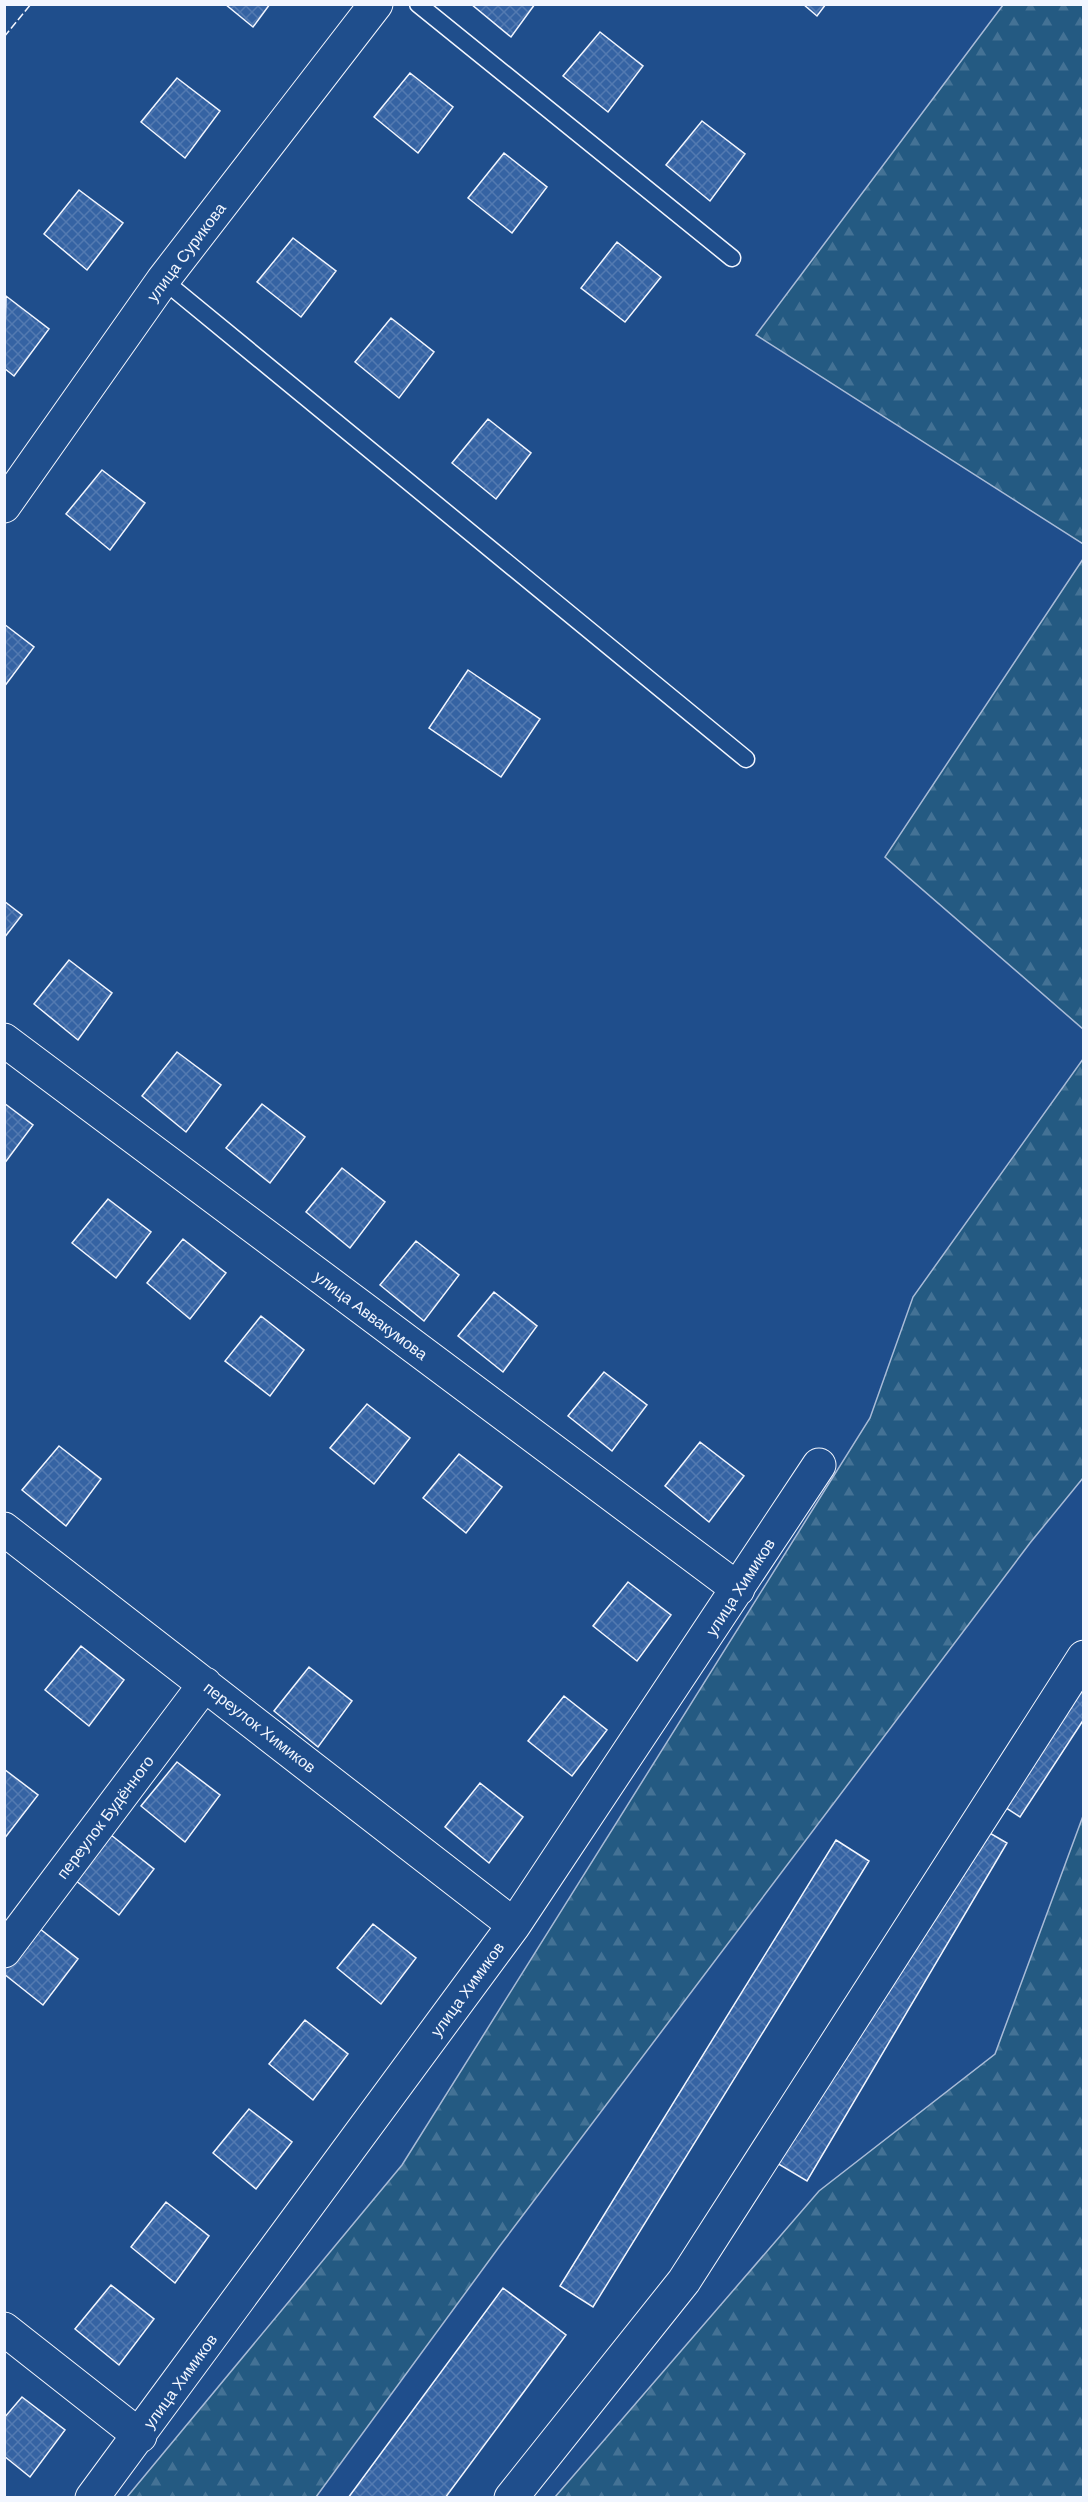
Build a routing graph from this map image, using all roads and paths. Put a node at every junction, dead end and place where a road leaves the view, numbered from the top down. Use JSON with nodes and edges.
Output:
{"nodes":[{"id":1,"x":376,"y":4,"type":"edge"},
{"id":2,"x":418,"y":4,"type":"edge"},
{"id":3,"x":732,"y":258,"type":"dead end"},
{"id":4,"x":163,"y":280,"type":"junction"},
{"id":5,"x":4,"y":506,"type":"edge"},
{"id":6,"x":746,"y":759,"type":"dead end"},
{"id":7,"x":4,"y":1040,"type":"edge"},
{"id":8,"x":819,"y":1465,"type":"dead end"},
{"id":9,"x":4,"y":1528,"type":"edge"},
{"id":10,"x":738,"y":1589,"type":"junction"},
{"id":11,"x":1083,"y":1657,"type":"edge"},
{"id":12,"x":205,"y":1684,"type":"junction"},
{"id":13,"x":514,"y":1925,"type":"junction"},
{"id":14,"x":4,"y":1951,"type":"edge"},
{"id":15,"x":4,"y":2329,"type":"edge"},
{"id":16,"x":140,"y":2436,"type":"junction"},
{"id":17,"x":93,"y":2498,"type":"edge"},
{"id":18,"x":511,"y":2498,"type":"edge"}],
"edges":[{"from":1,"to":4,"type":"street","name":"улица Сурикова"},
{"from":2,"to":3,"type":"lane"},
{"from":4,"to":5,"type":"street","name":"улица Сурикова"},
{"from":4,"to":6,"type":"lane"},
{"from":7,"to":10,"type":"street","name":"улица Аввакумова"},
{"from":8,"to":10,"type":"street","name":"улица Химиков"},
{"from":9,"to":12,"type":"street","name":"переулок Химиков"},
{"from":10,"to":13,"type":"street","name":"улица Химиков"},
{"from":11,"to":18,"type":"street"},
{"from":12,"to":13,"type":"street","name":"переулок Химиков"},
{"from":12,"to":14,"type":"street","name":"переулок Будённого"},
{"from":13,"to":16,"type":"street","name":"улица Химиков"},
{"from":15,"to":16,"type":"street"},
{"from":16,"to":17,"type":"street","name":"улица Химиков"}]}
